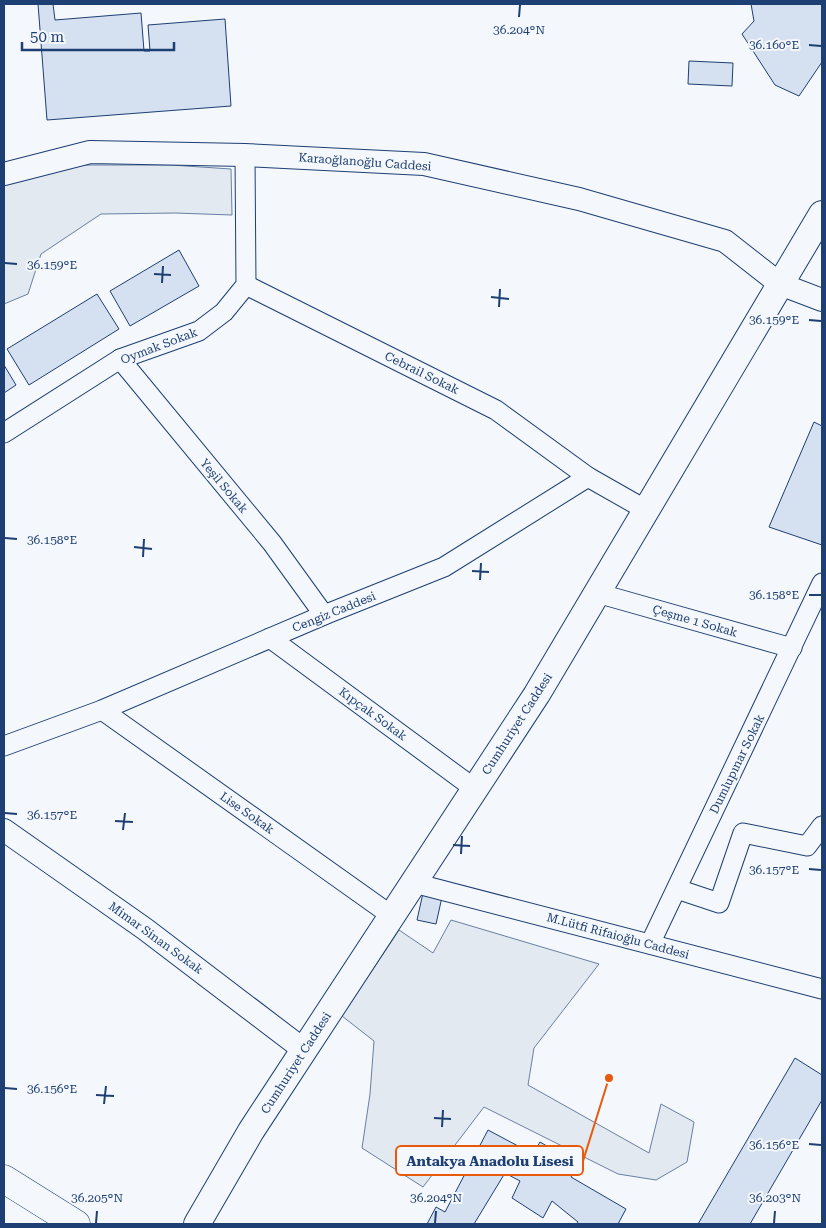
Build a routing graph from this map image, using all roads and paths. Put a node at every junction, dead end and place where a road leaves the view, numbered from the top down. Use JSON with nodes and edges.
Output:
{"nodes":[{"id":1,"x":245,"y":156,"type":"junction"},
{"id":2,"x":4,"y":174,"type":"edge"},
{"id":3,"x":822,"y":214,"type":"edge"},
{"id":4,"x":780,"y":284,"type":"junction"},
{"id":5,"x":246,"y":285,"type":"junction"},
{"id":6,"x":822,"y":300,"type":"edge"},
{"id":7,"x":120,"y":360,"type":"junction"},
{"id":8,"x":4,"y":433,"type":"edge"},
{"id":9,"x":588,"y":477,"type":"junction"},
{"id":10,"x":646,"y":510,"type":"junction"},
{"id":11,"x":822,"y":583,"type":"edge"},
{"id":12,"x":596,"y":594,"type":"junction"},
{"id":13,"x":324,"y":615,"type":"junction"},
{"id":14,"x":270,"y":638,"type":"junction"},
{"id":15,"x":792,"y":648,"type":"junction"},
{"id":16,"x":102,"y":710,"type":"junction"},
{"id":17,"x":4,"y":746,"type":"edge"},
{"id":18,"x":475,"y":789,"type":"junction"},
{"id":19,"x":822,"y":826,"type":"edge"},
{"id":20,"x":4,"y":830,"type":"edge"},
{"id":21,"x":414,"y":883,"type":"junction"},
{"id":22,"x":677,"y":889,"type":"junction"},
{"id":23,"x":392,"y":916,"type":"junction"},
{"id":24,"x":650,"y":944,"type":"junction"},
{"id":25,"x":822,"y":989,"type":"edge"},
{"id":26,"x":304,"y":1050,"type":"junction"},
{"id":27,"x":4,"y":1178,"type":"edge"},
{"id":28,"x":76,"y":1224,"type":"edge"},
{"id":29,"x":197,"y":1224,"type":"edge"}],
"edges":[{"from":1,"to":2,"type":"street","name":"Karaoğlanoğlu Caddesi"},
{"from":1,"to":4,"type":"street","name":"Karaoğlanoğlu Caddesi"},
{"from":1,"to":5,"type":"street"},
{"from":3,"to":4,"type":"main road","name":"Cumhuriyet Caddesi"},
{"from":4,"to":6,"type":"street","name":"Karaoğlanoğlu Caddesi"},
{"from":4,"to":10,"type":"main road","name":"Cumhuriyet Caddesi"},
{"from":5,"to":7,"type":"street","name":"Oymak Sokak"},
{"from":5,"to":9,"type":"street","name":"Cebrail Sokak"},
{"from":7,"to":8,"type":"street","name":"Oymak Sokak"},
{"from":7,"to":13,"type":"street","name":"Yeşil Sokak"},
{"from":9,"to":10,"type":"street"},
{"from":9,"to":13,"type":"street","name":"Cengiz Caddesi"},
{"from":10,"to":12,"type":"main road","name":"Cumhuriyet Caddesi"},
{"from":11,"to":15,"type":"street","name":"Dumlupınar Sokak"},
{"from":12,"to":15,"type":"street","name":"Çeşme 1 Sokak"},
{"from":12,"to":18,"type":"main road","name":"Cumhuriyet Caddesi"},
{"from":13,"to":14,"type":"street","name":"Cengiz Caddesi"},
{"from":14,"to":16,"type":"street","name":"Cengiz Caddesi"},
{"from":14,"to":18,"type":"street","name":"Kıpçak Sokak"},
{"from":15,"to":22,"type":"street","name":"Dumlupınar Sokak"},
{"from":16,"to":17,"type":"street","name":"Cengiz Caddesi"},
{"from":16,"to":23,"type":"street","name":"Lise Sokak"},
{"from":18,"to":21,"type":"main road","name":"Cumhuriyet Caddesi"},
{"from":19,"to":22,"type":"street"},
{"from":20,"to":26,"type":"street","name":"Mimar Sinan Sokak"},
{"from":21,"to":23,"type":"main road","name":"Cumhuriyet Caddesi"},
{"from":21,"to":24,"type":"street","name":"M.Lütfi Rifaioğlu Caddesi"},
{"from":22,"to":24,"type":"street","name":"Dumlupınar Sokak"},
{"from":23,"to":26,"type":"main road","name":"Cumhuriyet Caddesi"},
{"from":24,"to":25,"type":"street","name":"M.Lütfi Rifaioğlu Caddesi"},
{"from":26,"to":29,"type":"main road","name":"Cumhuriyet Caddesi"},
{"from":27,"to":28,"type":"main road"}]}
